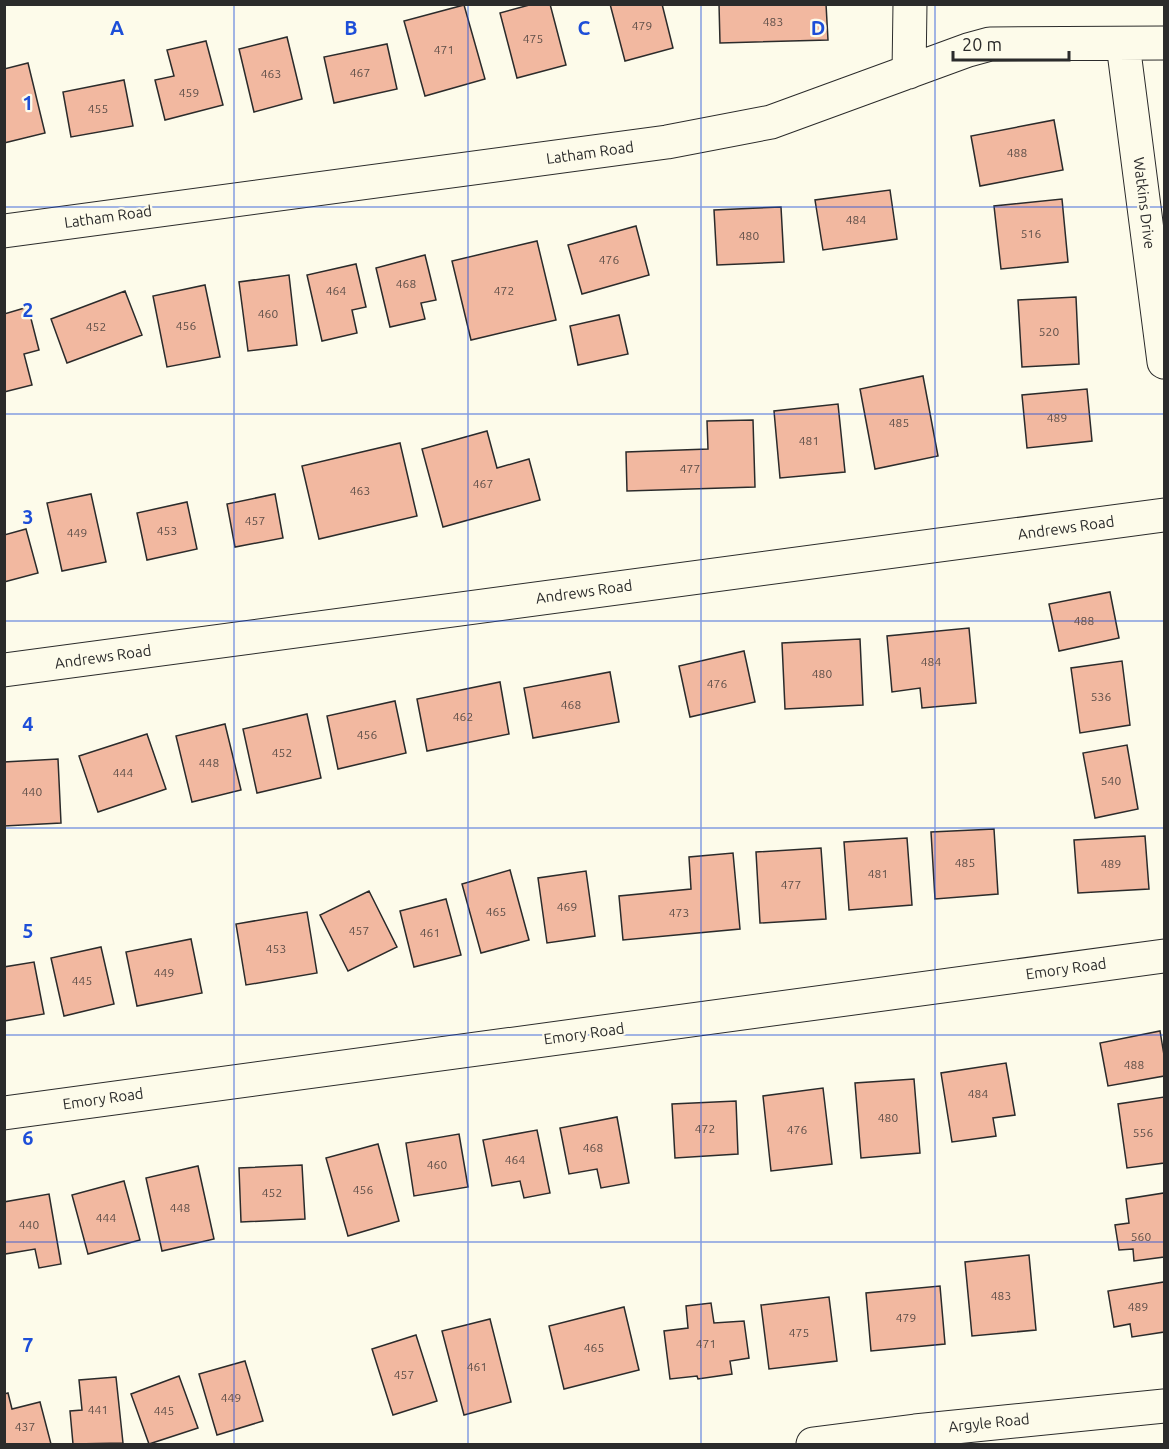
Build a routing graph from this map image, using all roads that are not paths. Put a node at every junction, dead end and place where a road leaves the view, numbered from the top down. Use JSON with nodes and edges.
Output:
{"nodes":[{"id":1,"x":910,"y":4,"type":"edge"},
{"id":2,"x":1164,"y":43,"type":"edge"},
{"id":3,"x":1123,"y":44,"type":"junction"},
{"id":4,"x":909,"y":72,"type":"junction"},
{"id":5,"x":4,"y":231,"type":"edge"},
{"id":6,"x":1164,"y":362,"type":"edge"},
{"id":7,"x":1164,"y":515,"type":"edge"},
{"id":8,"x":4,"y":670,"type":"edge"},
{"id":9,"x":1164,"y":956,"type":"edge"},
{"id":10,"x":4,"y":1113,"type":"edge"},
{"id":11,"x":1164,"y":1406,"type":"edge"},
{"id":12,"x":813,"y":1444,"type":"edge"}],
"edges":[{"from":1,"to":4,"type":"street"},
{"from":2,"to":3,"type":"street","name":"Latham Road"},
{"from":3,"to":4,"type":"street","name":"Latham Road"},
{"from":3,"to":6,"type":"street","name":"Watkins Drive"},
{"from":4,"to":5,"type":"street","name":"Latham Road"},
{"from":7,"to":8,"type":"street","name":"Andrews Road"},
{"from":9,"to":10,"type":"street","name":"Emory Road"},
{"from":11,"to":12,"type":"street","name":"Argyle Road"}]}
